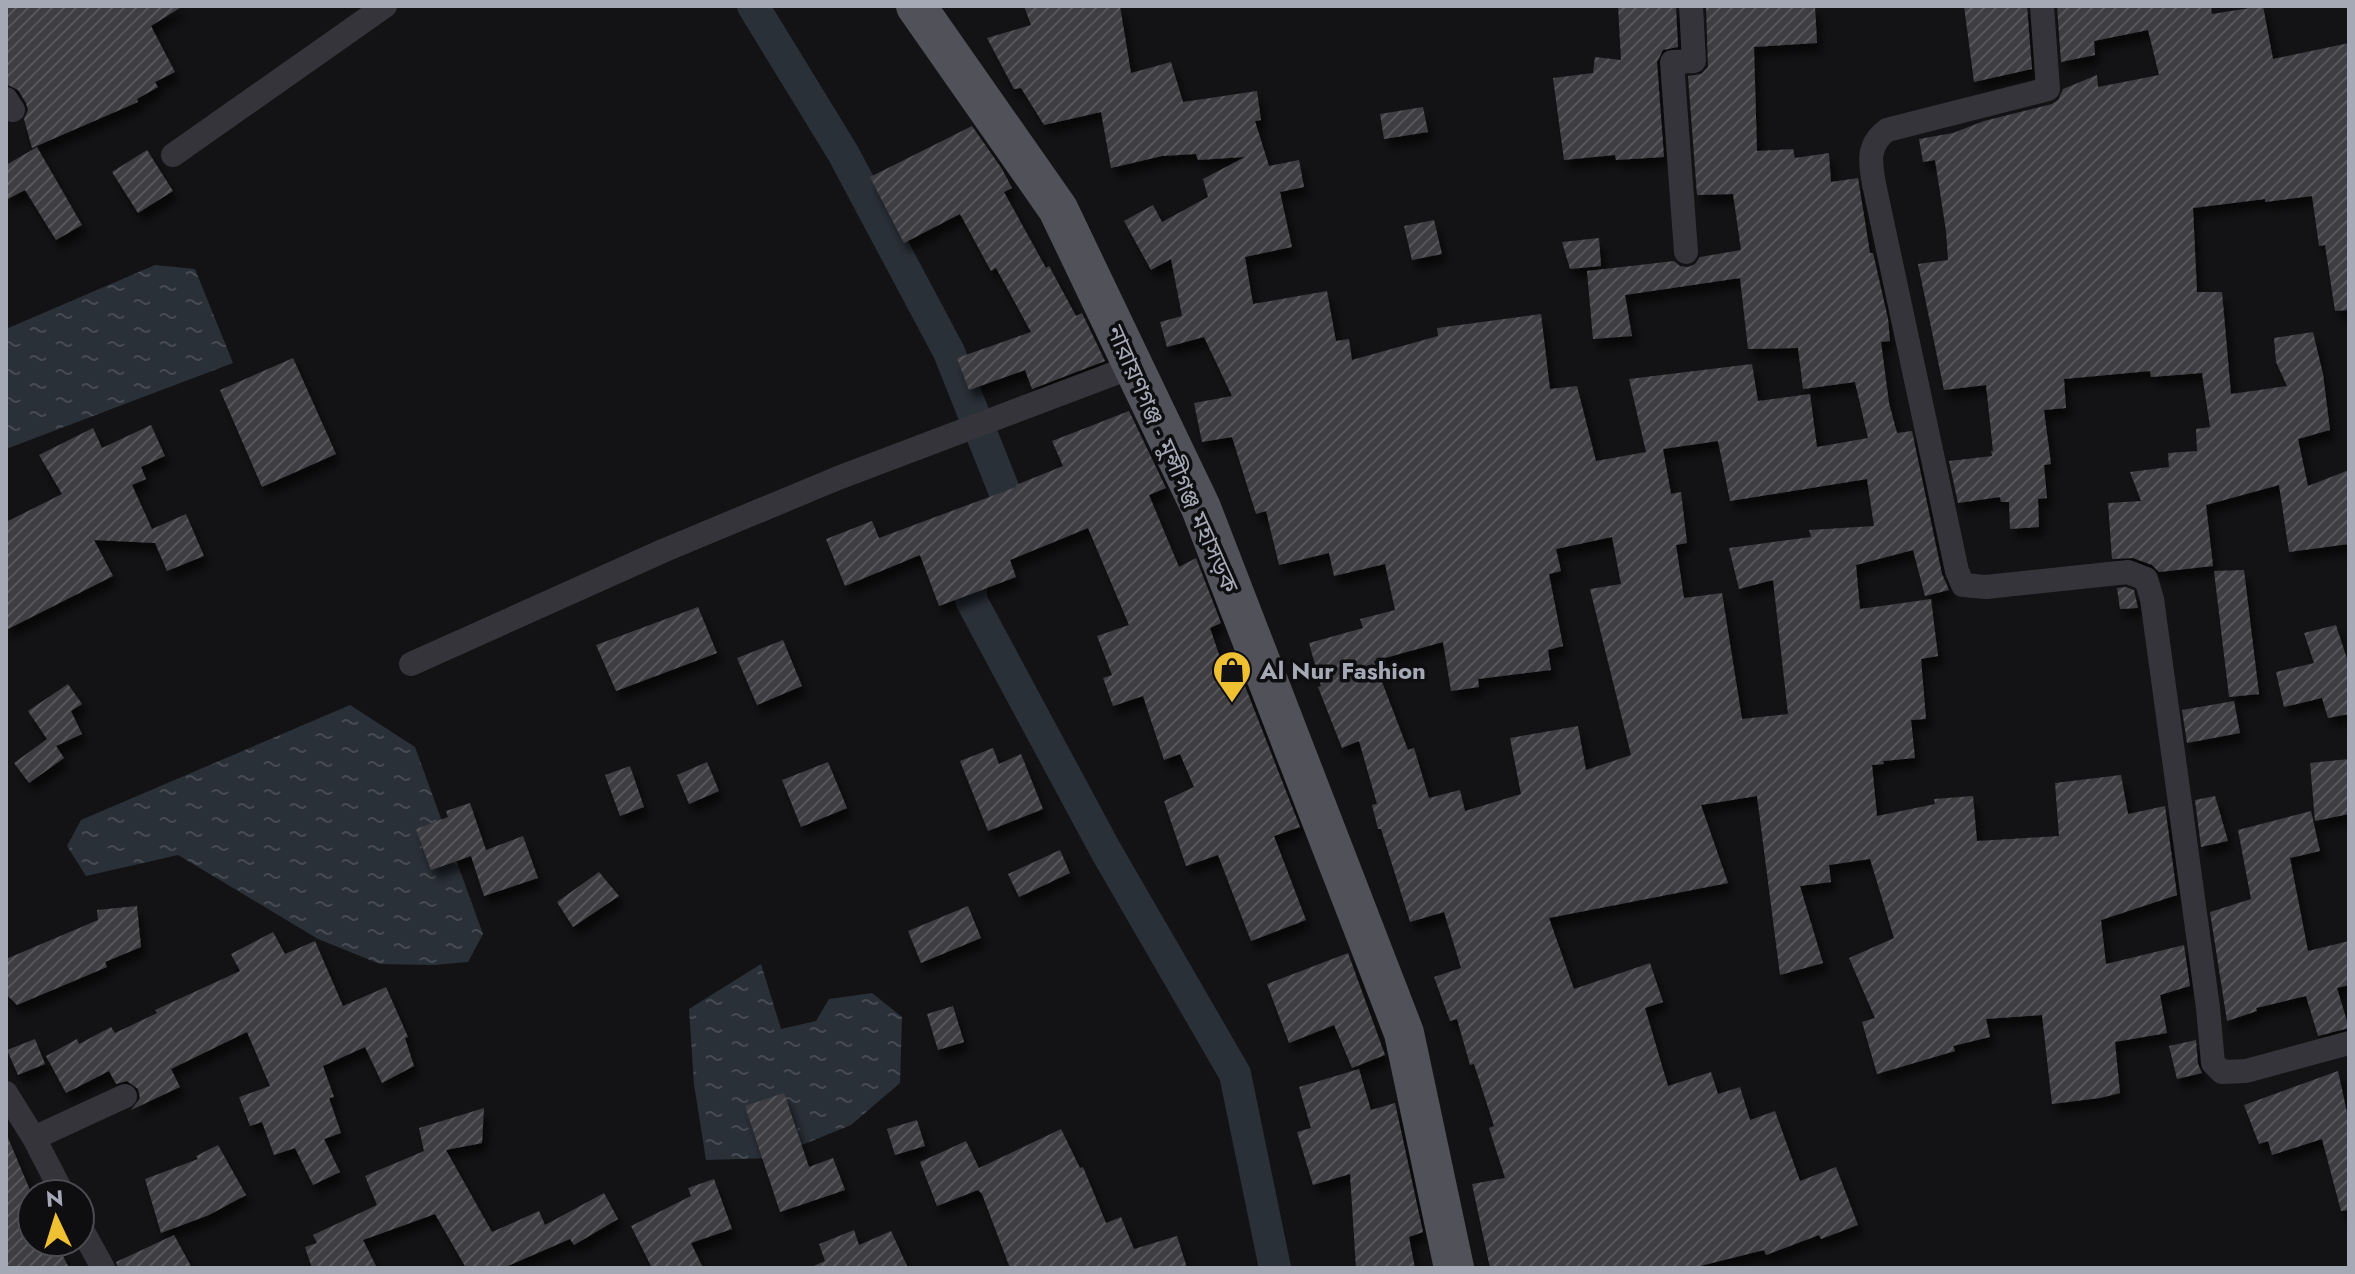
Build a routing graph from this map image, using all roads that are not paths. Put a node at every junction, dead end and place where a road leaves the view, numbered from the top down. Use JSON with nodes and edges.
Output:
{"nodes":[{"id":1,"x":385,"y":6,"type":"edge"},
{"id":2,"x":916,"y":6,"type":"edge"},
{"id":3,"x":1691,"y":6,"type":"edge"},
{"id":4,"x":2042,"y":6,"type":"edge"},
{"id":5,"x":173,"y":155,"type":"dead end"},
{"id":6,"x":1686,"y":252,"type":"dead end"},
{"id":7,"x":1134,"y":366,"type":"junction"},
{"id":8,"x":411,"y":664,"type":"dead end"},
{"id":9,"x":2349,"y":1043,"type":"edge"},
{"id":10,"x":6,"y":1093,"type":"edge"},
{"id":11,"x":125,"y":1096,"type":"dead end"},
{"id":12,"x":34,"y":1138,"type":"junction"},
{"id":13,"x":55,"y":1178,"type":"edge"},
{"id":14,"x":1454,"y":1268,"type":"edge"}],
"edges":[{"from":1,"to":5,"type":"street"},
{"from":2,"to":7,"type":"main road","name":"নারায়ণগঞ্জ - মুন্সীগঞ্জ মহাসড়ক"},
{"from":3,"to":6,"type":"street"},
{"from":4,"to":9,"type":"street"},
{"from":7,"to":8,"type":"street"},
{"from":7,"to":14,"type":"main road","name":"নারায়ণগঞ্জ - মুন্সীগঞ্জ মহাসড়ক"},
{"from":10,"to":12,"type":"street"},
{"from":11,"to":12,"type":"street"},
{"from":12,"to":13,"type":"street"}]}
